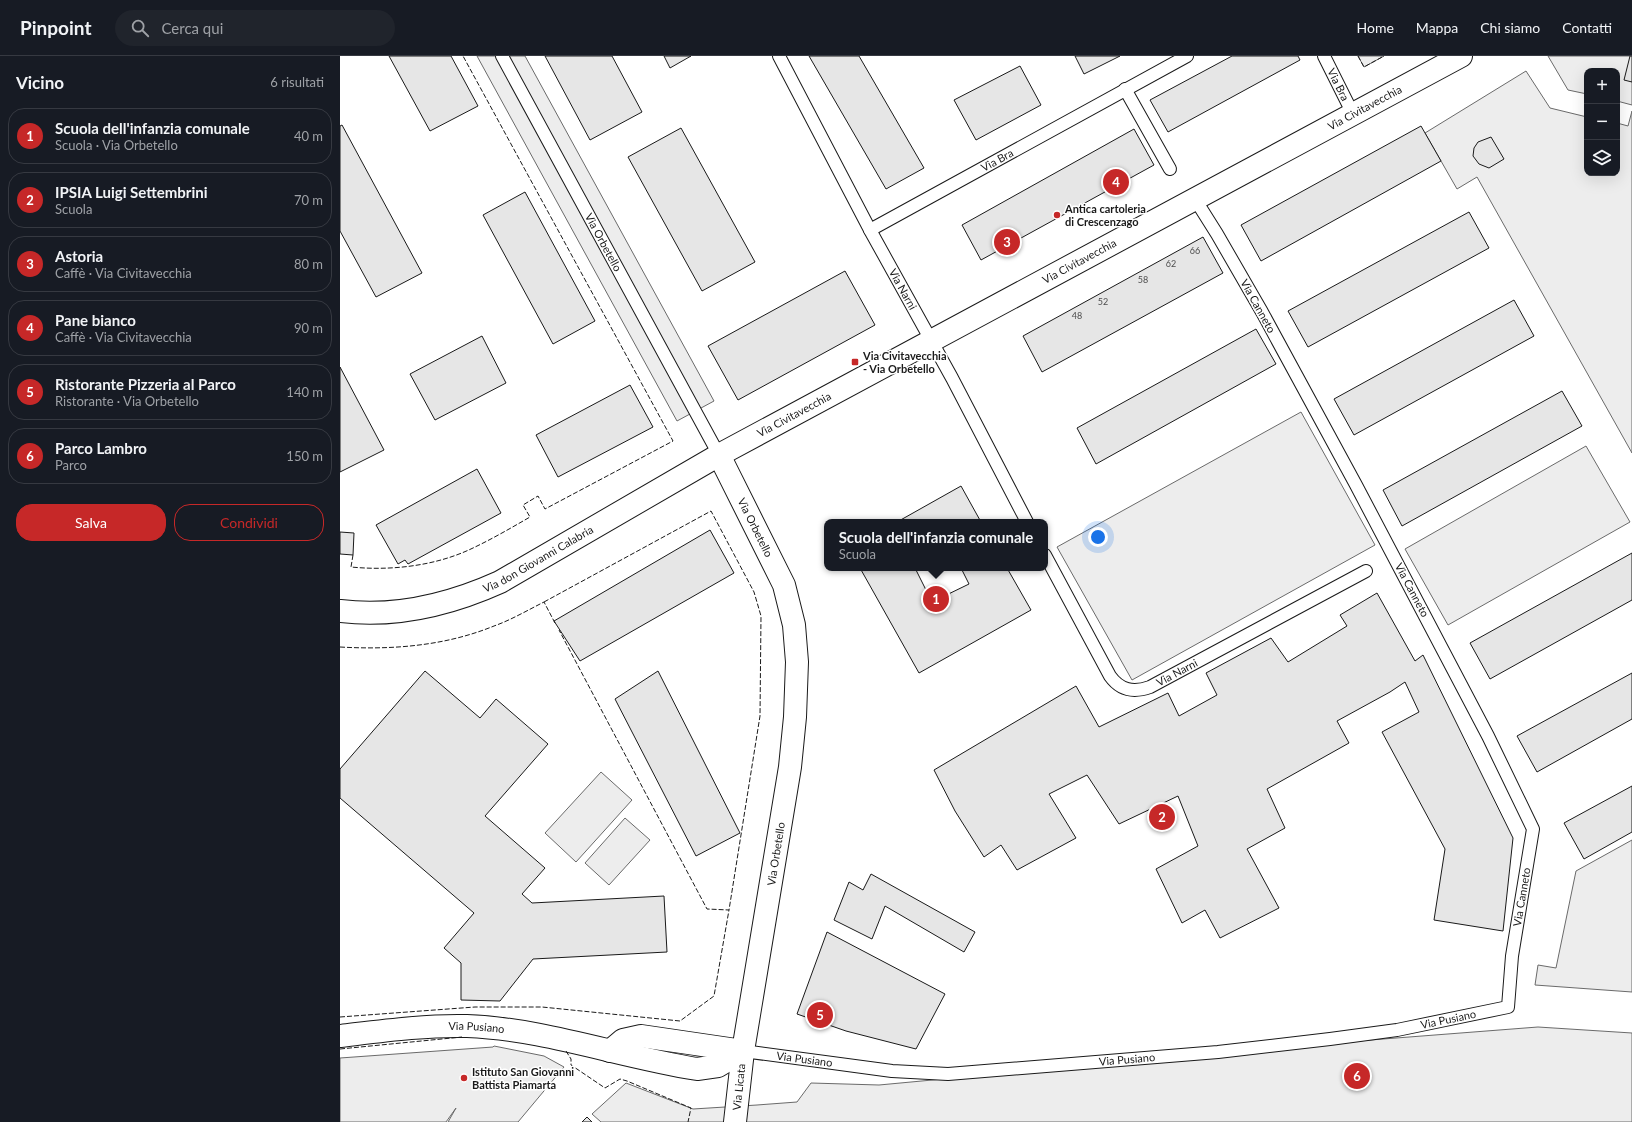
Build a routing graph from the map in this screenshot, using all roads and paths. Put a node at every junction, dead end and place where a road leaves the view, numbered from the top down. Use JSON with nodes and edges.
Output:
{"nodes":[{"id":1,"x":502,"y":56,"type":"edge"},
{"id":2,"x":779,"y":56,"type":"edge"},
{"id":3,"x":1187,"y":56,"type":"edge"},
{"id":4,"x":1324,"y":56,"type":"edge"},
{"id":5,"x":1461,"y":56,"type":"edge"},
{"id":6,"x":1124,"y":89,"type":"junction"},
{"id":7,"x":1353,"y":114,"type":"junction"},
{"id":8,"x":1170,"y":170,"type":"dead end"},
{"id":9,"x":1195,"y":199,"type":"junction"},
{"id":10,"x":870,"y":230,"type":"junction"},
{"id":11,"x":932,"y":340,"type":"junction"},
{"id":12,"x":719,"y":455,"type":"junction"},
{"id":13,"x":1025,"y":519,"type":"edge"},
{"id":14,"x":1048,"y":561,"type":"edge"},
{"id":15,"x":1366,"y":572,"type":"dead end"},
{"id":16,"x":340,"y":611,"type":"edge"},
{"id":17,"x":1508,"y":1007,"type":"joint"},
{"id":18,"x":340,"y":1036,"type":"edge"},
{"id":19,"x":743,"y":1051,"type":"junction"},
{"id":20,"x":735,"y":1122,"type":"edge"}],
"edges":[{"from":1,"to":12,"type":"lane","name":"Via Orbetello"},
{"from":2,"to":10,"type":"lane","name":"Via Narni"},
{"from":3,"to":6,"type":"lane","name":"Via Bra"},
{"from":4,"to":7,"type":"lane","name":"Via Bra"},
{"from":5,"to":7,"type":"street","name":"Via Civitavecchia"},
{"from":6,"to":8,"type":"lane"},
{"from":6,"to":10,"type":"lane","name":"Via Bra"},
{"from":7,"to":9,"type":"street","name":"Via Civitavecchia"},
{"from":9,"to":11,"type":"street","name":"Via Civitavecchia"},
{"from":9,"to":17,"type":"lane","name":"Via Canneto"},
{"from":10,"to":11,"type":"lane","name":"Via Narni"},
{"from":11,"to":12,"type":"street","name":"Via Civitavecchia"},
{"from":11,"to":13,"type":"lane","name":"Via Narni"},
{"from":12,"to":16,"type":"street","name":"Via don Giovanni Calabria"},
{"from":12,"to":19,"type":"street","name":"Via Orbetello"},
{"from":14,"to":15,"type":"lane","name":"Via Narni"},
{"from":17,"to":19,"type":"lane","name":"Via Pusiano"},
{"from":18,"to":19,"type":"street","name":"Via Pusiano"},
{"from":19,"to":20,"type":"street","name":"Via Licata"}]}
